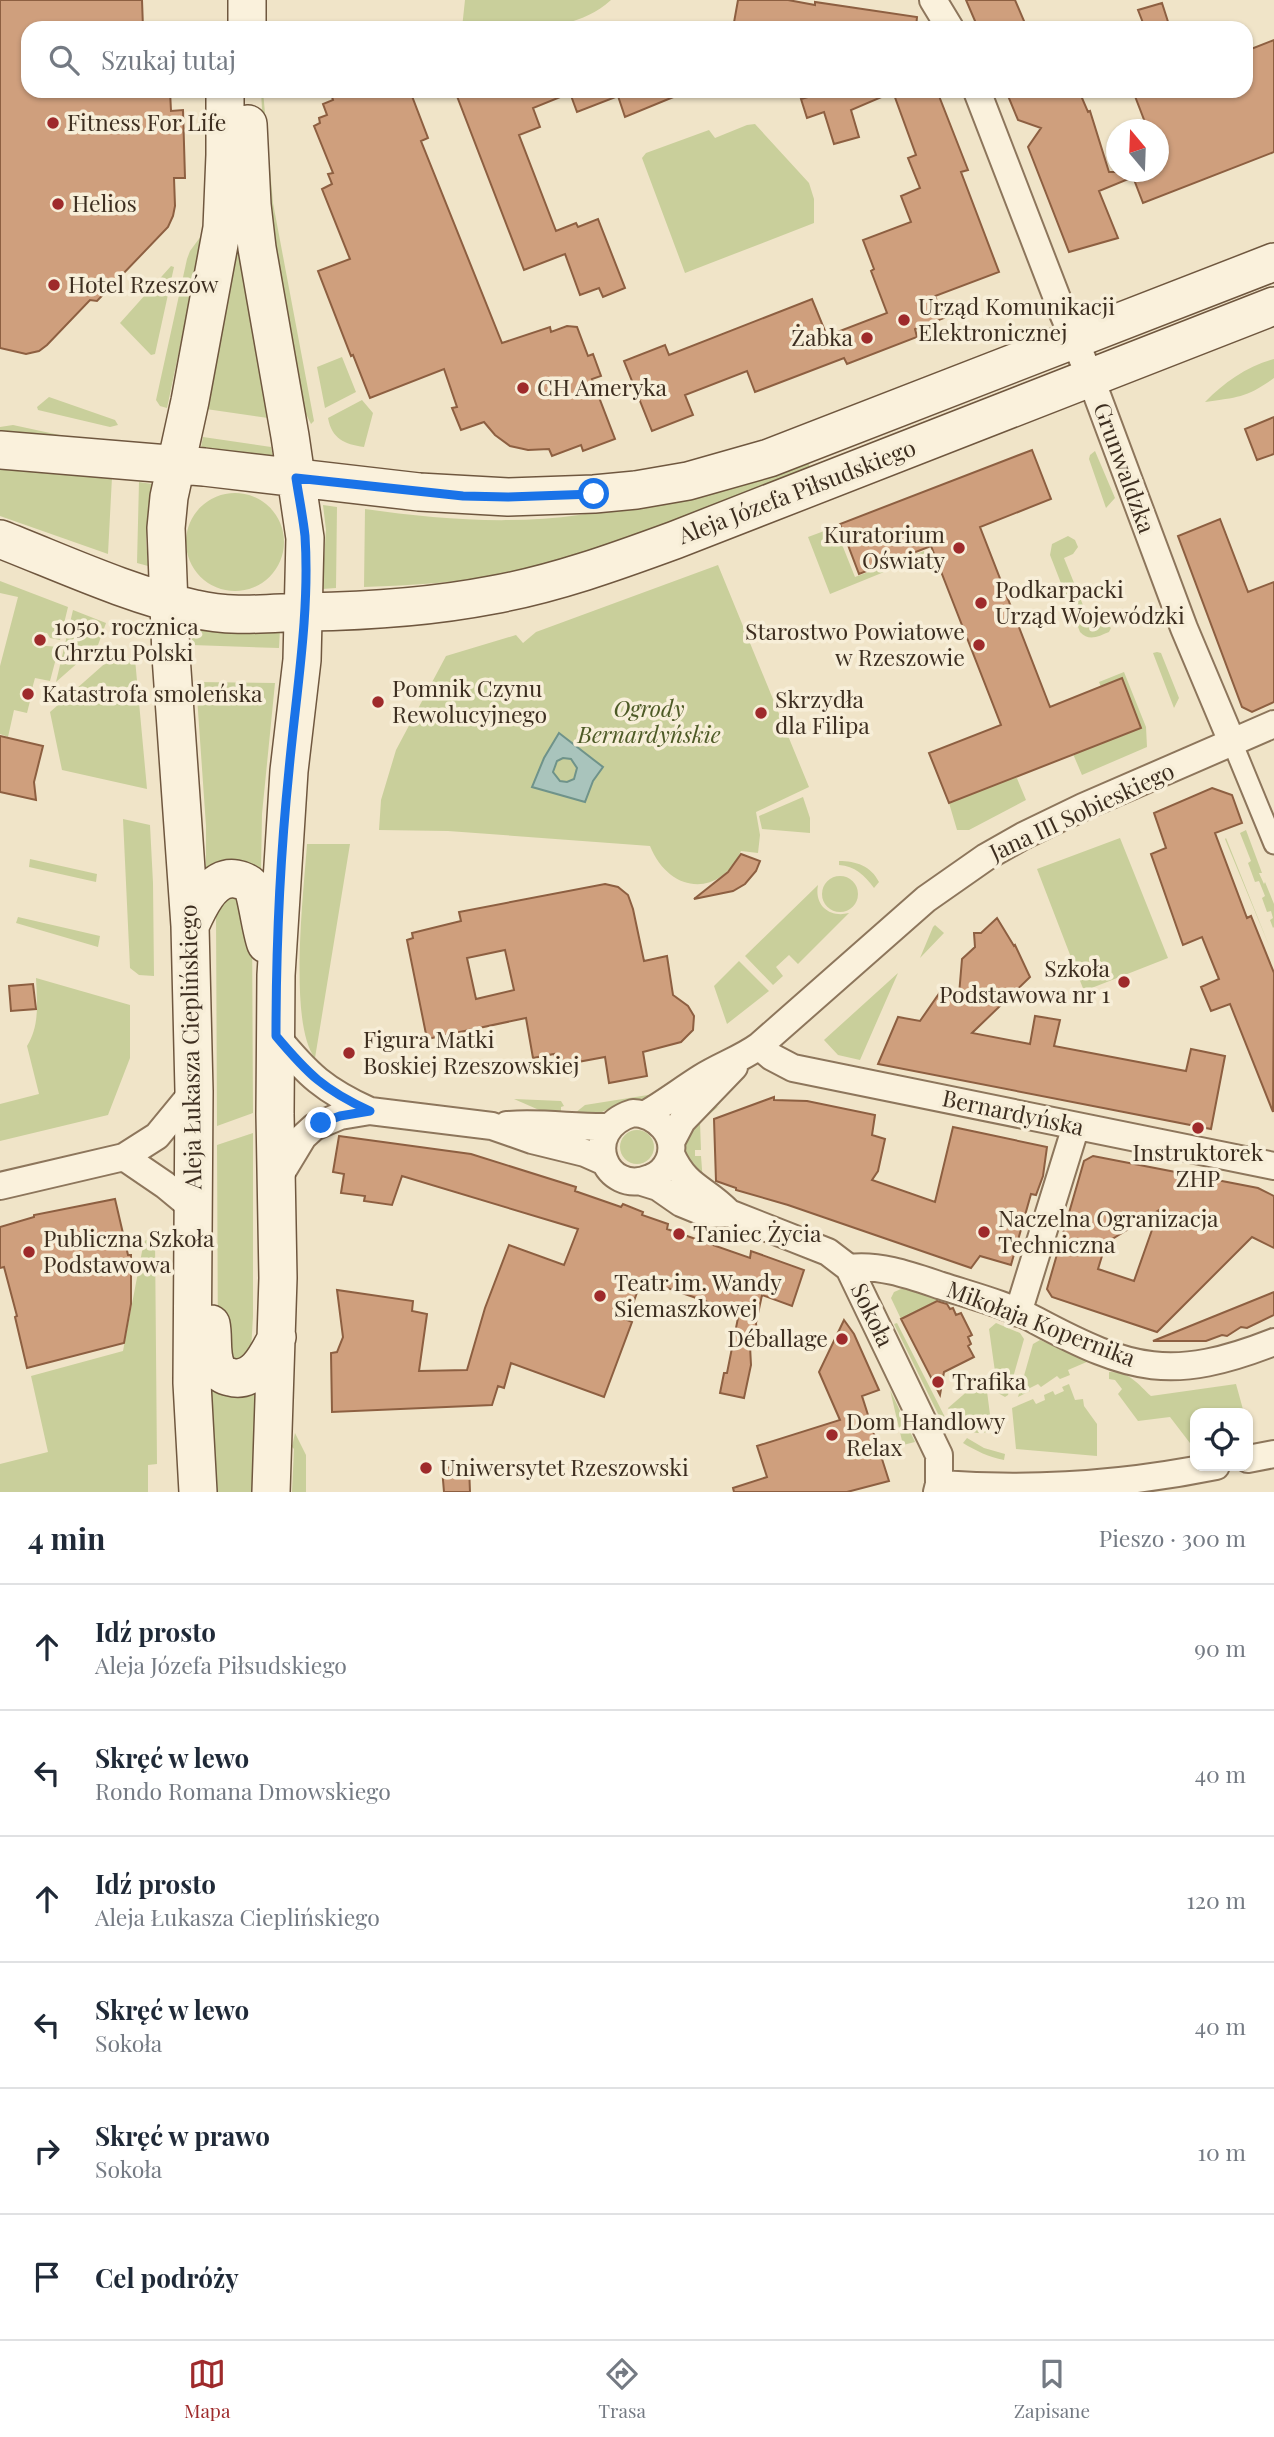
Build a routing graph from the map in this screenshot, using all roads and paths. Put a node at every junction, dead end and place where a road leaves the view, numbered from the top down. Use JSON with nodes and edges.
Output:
{"nodes":[{"id":1,"x":933,"y":0,"type":"edge"},
{"id":2,"x":946,"y":21,"type":"edge"},
{"id":3,"x":225,"y":98,"type":"edge"},
{"id":4,"x":248,"y":98,"type":"edge"},
{"id":5,"x":979,"y":98,"type":"edge"},
{"id":6,"x":1274,"y":262,"type":"edge"},
{"id":7,"x":1274,"y":306,"type":"edge"},
{"id":8,"x":1075,"y":340,"type":"junction"},
{"id":9,"x":1091,"y":379,"type":"junction"},
{"id":10,"x":0,"y":450,"type":"edge"},
{"id":11,"x":176,"y":465,"type":"junction"},
{"id":12,"x":296,"y":478,"type":"junction"},
{"id":13,"x":0,"y":539,"type":"edge"},
{"id":14,"x":169,"y":602,"type":"junction"},
{"id":15,"x":304,"y":612,"type":"junction"},
{"id":16,"x":1274,"y":724,"type":"edge"},
{"id":17,"x":1232,"y":742,"type":"junction"},
{"id":18,"x":1274,"y":844,"type":"edge"},
{"id":19,"x":190,"y":926,"type":"junction"},
{"id":20,"x":276,"y":975,"type":"junction"},
{"id":21,"x":276,"y":1036,"type":"junction"},
{"id":22,"x":751,"y":1052,"type":"junction"},
{"id":23,"x":194,"y":1091,"type":"junction"},
{"id":24,"x":370,"y":1111,"type":"junction"},
{"id":25,"x":646,"y":1114,"type":"junction"},
{"id":26,"x":492,"y":1126,"type":"junction"},
{"id":27,"x":610,"y":1126,"type":"junction"},
{"id":28,"x":1076,"y":1126,"type":"junction"},
{"id":29,"x":671,"y":1148,"type":"junction"},
{"id":30,"x":124,"y":1157,"type":"junction"},
{"id":31,"x":603,"y":1161,"type":"junction"},
{"id":32,"x":1274,"y":1166,"type":"edge"},
{"id":33,"x":277,"y":1180,"type":"junction"},
{"id":34,"x":642,"y":1182,"type":"junction"},
{"id":35,"x":0,"y":1186,"type":"edge"},
{"id":36,"x":194,"y":1209,"type":"junction"},
{"id":37,"x":729,"y":1213,"type":"junction"},
{"id":38,"x":849,"y":1268,"type":"junction"},
{"id":39,"x":194,"y":1269,"type":"junction"},
{"id":40,"x":1018,"y":1313,"type":"junction"},
{"id":41,"x":277,"y":1337,"type":"junction"},
{"id":42,"x":1274,"y":1342,"type":"edge"},
{"id":43,"x":1202,"y":1471,"type":"edge"},
{"id":44,"x":1161,"y":1485,"type":"edge"},
{"id":45,"x":938,"y":1488,"type":"edge"},
{"id":46,"x":198,"y":1492,"type":"edge"},
{"id":47,"x":271,"y":1492,"type":"edge"}],
"edges":[{"from":1,"to":2,"type":"street"},
{"from":3,"to":11,"type":"main road"},
{"from":4,"to":12,"type":"main road"},
{"from":5,"to":8,"type":"street","name":"Grunwaldzka"},
{"from":6,"to":8,"type":"main road","name":"Aleja Józefa Piłsudskiego"},
{"from":7,"to":9,"type":"main road","name":"Aleja Józefa Piłsudskiego"},
{"from":8,"to":9,"type":"street","name":"Grunwaldzka"},
{"from":8,"to":12,"type":"main road","name":"Aleja Józefa Piłsudskiego"},
{"from":9,"to":15,"type":"main road","name":"Aleja Józefa Piłsudskiego"},
{"from":9,"to":17,"type":"street","name":"Grunwaldzka"},
{"from":10,"to":11,"type":"main road"},
{"from":11,"to":12,"type":"main road","name":"Aleja Józefa Piłsudskiego"},
{"from":11,"to":14,"type":"main road","name":"Aleja Łukasza Cieplińskiego"},
{"from":12,"to":15,"type":"main road"},
{"from":13,"to":14,"type":"main road"},
{"from":14,"to":15,"type":"main road","name":"Aleja Józefa Piłsudskiego"},
{"from":14,"to":19,"type":"main road","name":"Aleja Łukasza Cieplińskiego"},
{"from":15,"to":20,"type":"main road"},
{"from":16,"to":17,"type":"street","name":"Jana III Sobieskiego"},
{"from":17,"to":18,"type":"street","name":"Grunwaldzka"},
{"from":17,"to":22,"type":"street","name":"Jana III Sobieskiego"},
{"from":19,"to":20,"type":"main road"},
{"from":19,"to":23,"type":"main road","name":"Aleja Łukasza Cieplińskiego"},
{"from":20,"to":21,"type":"main road"},
{"from":21,"to":24,"type":"street"},
{"from":21,"to":33,"type":"main road"},
{"from":22,"to":25,"type":"street","name":"Jana III Sobieskiego"},
{"from":22,"to":28,"type":"street","name":"Bernardyńska"},
{"from":22,"to":29,"type":"street","name":"Jana III Sobieskiego"},
{"from":23,"to":30,"type":"street"},
{"from":23,"to":36,"type":"main road","name":"Aleja Łukasza Cieplińskiego"},
{"from":24,"to":26,"type":"street"},
{"from":24,"to":33,"type":"street"},
{"from":25,"to":27,"type":"street"},
{"from":25,"to":29,"type":"street"},
{"from":26,"to":27,"type":"street"},
{"from":26,"to":31,"type":"street"},
{"from":27,"to":31,"type":"street"},
{"from":28,"to":32,"type":"street","name":"Bernardyńska"},
{"from":28,"to":40,"type":"street"},
{"from":29,"to":34,"type":"street"},
{"from":29,"to":37,"type":"street","name":"Sokoła"},
{"from":30,"to":35,"type":"street"},
{"from":30,"to":36,"type":"street"},
{"from":31,"to":34,"type":"street"},
{"from":33,"to":41,"type":"main road"},
{"from":34,"to":37,"type":"street","name":"Sokoła"},
{"from":36,"to":39,"type":"main road","name":"Aleja Łukasza Cieplińskiego"},
{"from":37,"to":38,"type":"street","name":"Sokoła"},
{"from":38,"to":40,"type":"street","name":"Mikołaja Kopernika"},
{"from":38,"to":45,"type":"street","name":"Sokoła"},
{"from":39,"to":41,"type":"main road"},
{"from":39,"to":46,"type":"main road","name":"Aleja Łukasza Cieplińskiego"},
{"from":40,"to":42,"type":"street","name":"Mikołaja Kopernika"},
{"from":41,"to":47,"type":"main road"},
{"from":43,"to":44,"type":"street"},
{"from":44,"to":45,"type":"street"}]}
